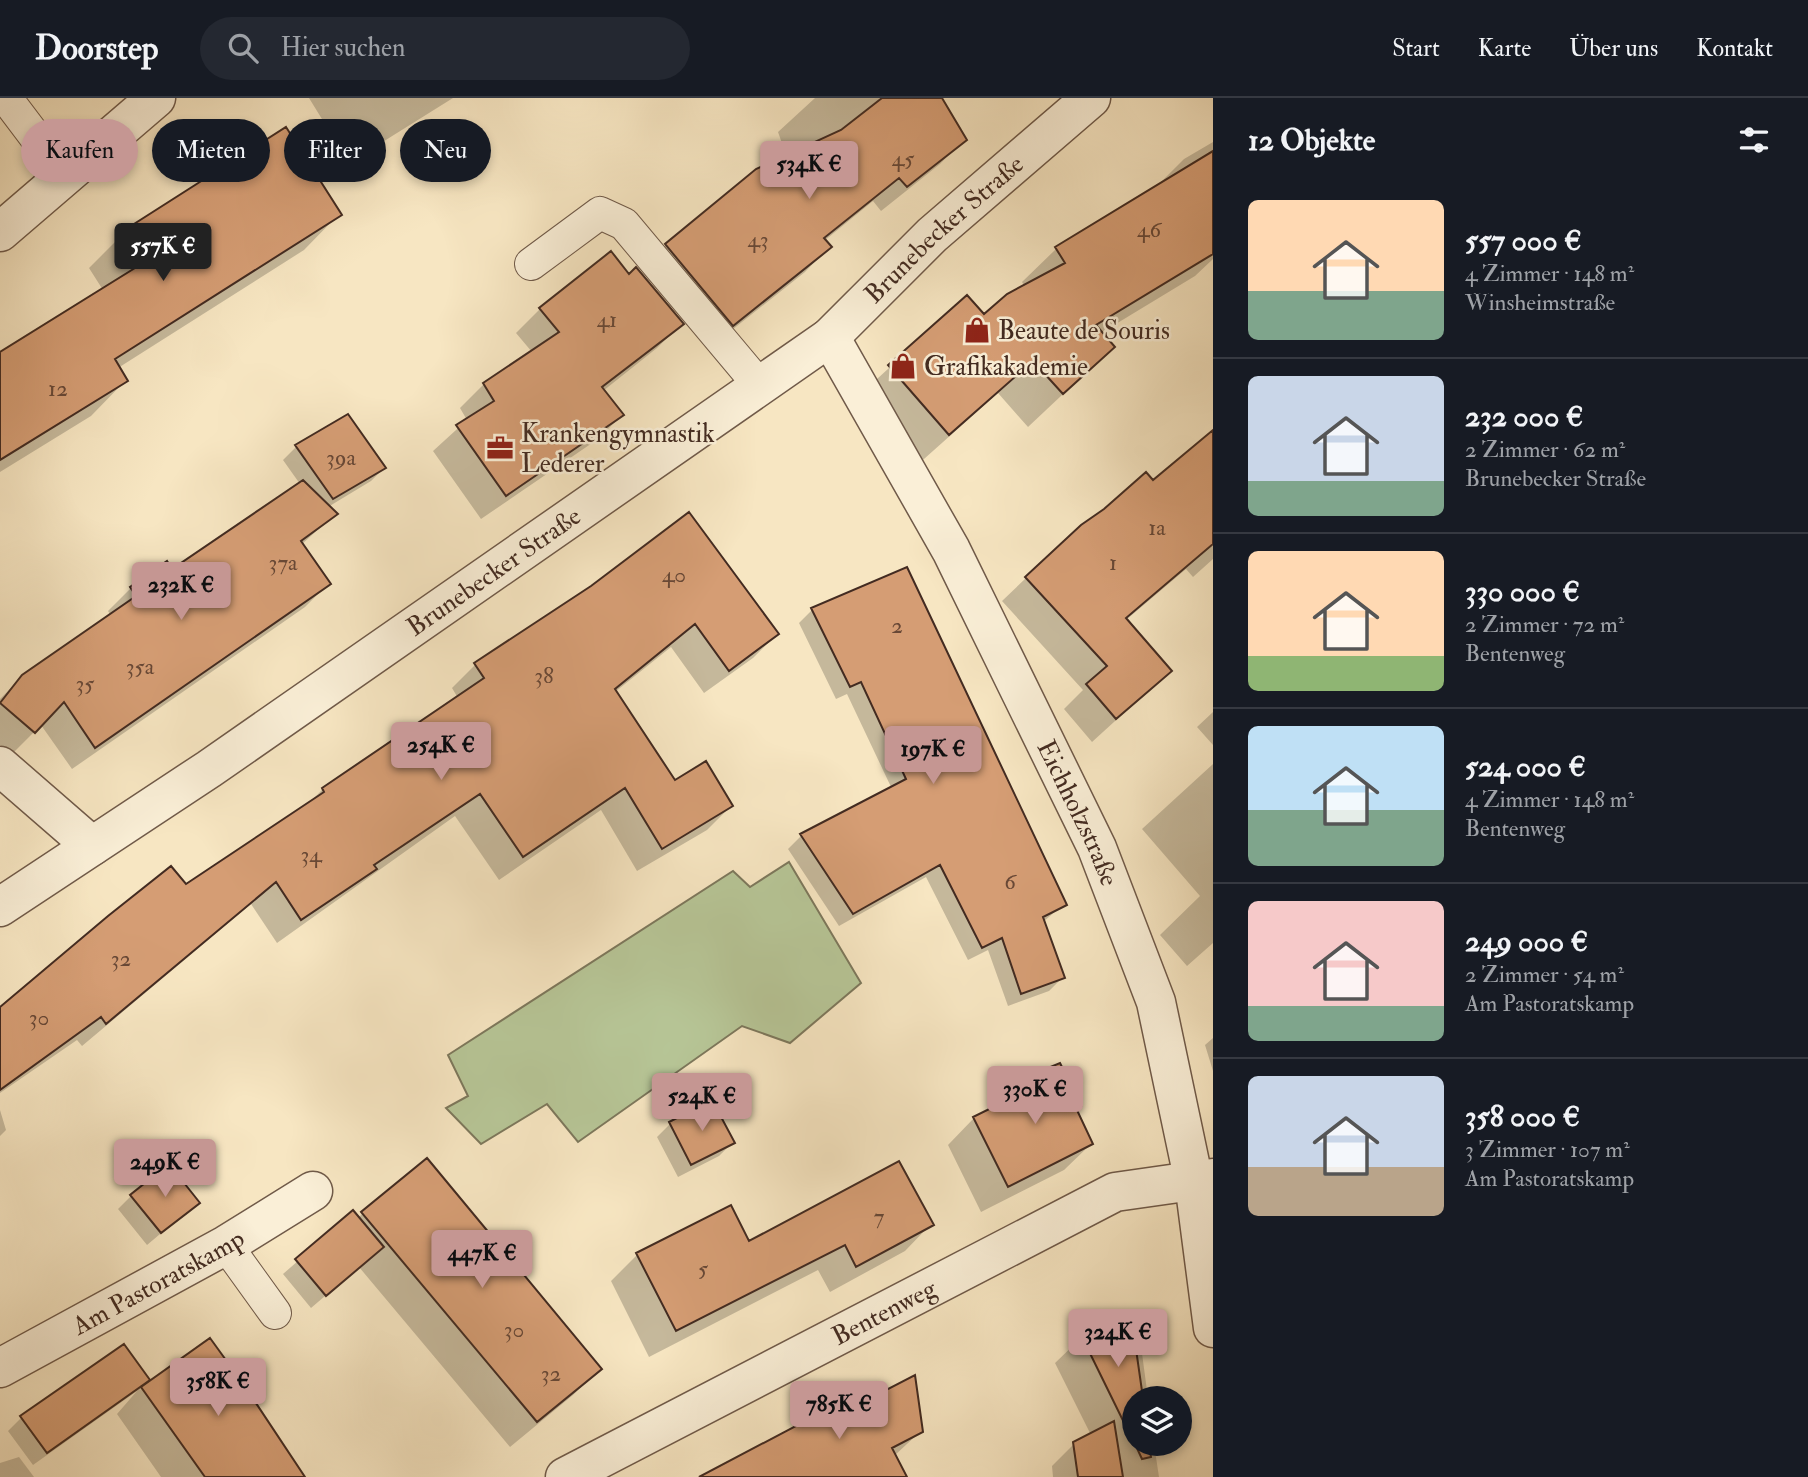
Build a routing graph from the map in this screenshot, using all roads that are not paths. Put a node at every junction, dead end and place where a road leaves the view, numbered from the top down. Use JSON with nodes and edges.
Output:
{"nodes":[{"id":1,"x":6,"y":98,"type":"edge"},
{"id":2,"x":156,"y":98,"type":"edge"},
{"id":3,"x":1091,"y":98,"type":"edge"},
{"id":4,"x":22,"y":119,"type":"edge"},
{"id":5,"x":132,"y":119,"type":"edge"},
{"id":6,"x":58,"y":182,"type":"edge"},
{"id":7,"x":0,"y":233,"type":"edge"},
{"id":8,"x":531,"y":264,"type":"dead end"},
{"id":9,"x":830,"y":337,"type":"junction"},
{"id":10,"x":759,"y":385,"type":"junction"},
{"id":11,"x":0,"y":766,"type":"edge"},
{"id":12,"x":92,"y":846,"type":"junction"},
{"id":13,"x":0,"y":907,"type":"edge"},
{"id":14,"x":1203,"y":1180,"type":"edge"},
{"id":15,"x":313,"y":1191,"type":"dead end"},
{"id":16,"x":226,"y":1245,"type":"junction"},
{"id":17,"x":275,"y":1313,"type":"dead end"},
{"id":18,"x":1213,"y":1328,"type":"edge"},
{"id":19,"x":0,"y":1368,"type":"edge"},
{"id":20,"x":565,"y":1477,"type":"edge"}],
"edges":[{"from":1,"to":4,"type":"lane"},
{"from":2,"to":5,"type":"street"},
{"from":3,"to":9,"type":"street","name":"Brunebecker Straße"},
{"from":6,"to":7,"type":"street"},
{"from":8,"to":10,"type":"lane"},
{"from":9,"to":10,"type":"street","name":"Brunebecker Straße"},
{"from":9,"to":14,"type":"street","name":"Eichholzstraße"},
{"from":10,"to":12,"type":"street","name":"Brunebecker Straße"},
{"from":11,"to":12,"type":"street"},
{"from":12,"to":13,"type":"street","name":"Brunebecker Straße"},
{"from":14,"to":18,"type":"street","name":"Eichholzstraße"},
{"from":14,"to":20,"type":"street","name":"Bentenweg"},
{"from":15,"to":16,"type":"street","name":"Am Pastoratskamp"},
{"from":16,"to":17,"type":"lane"},
{"from":16,"to":19,"type":"street","name":"Am Pastoratskamp"}]}
